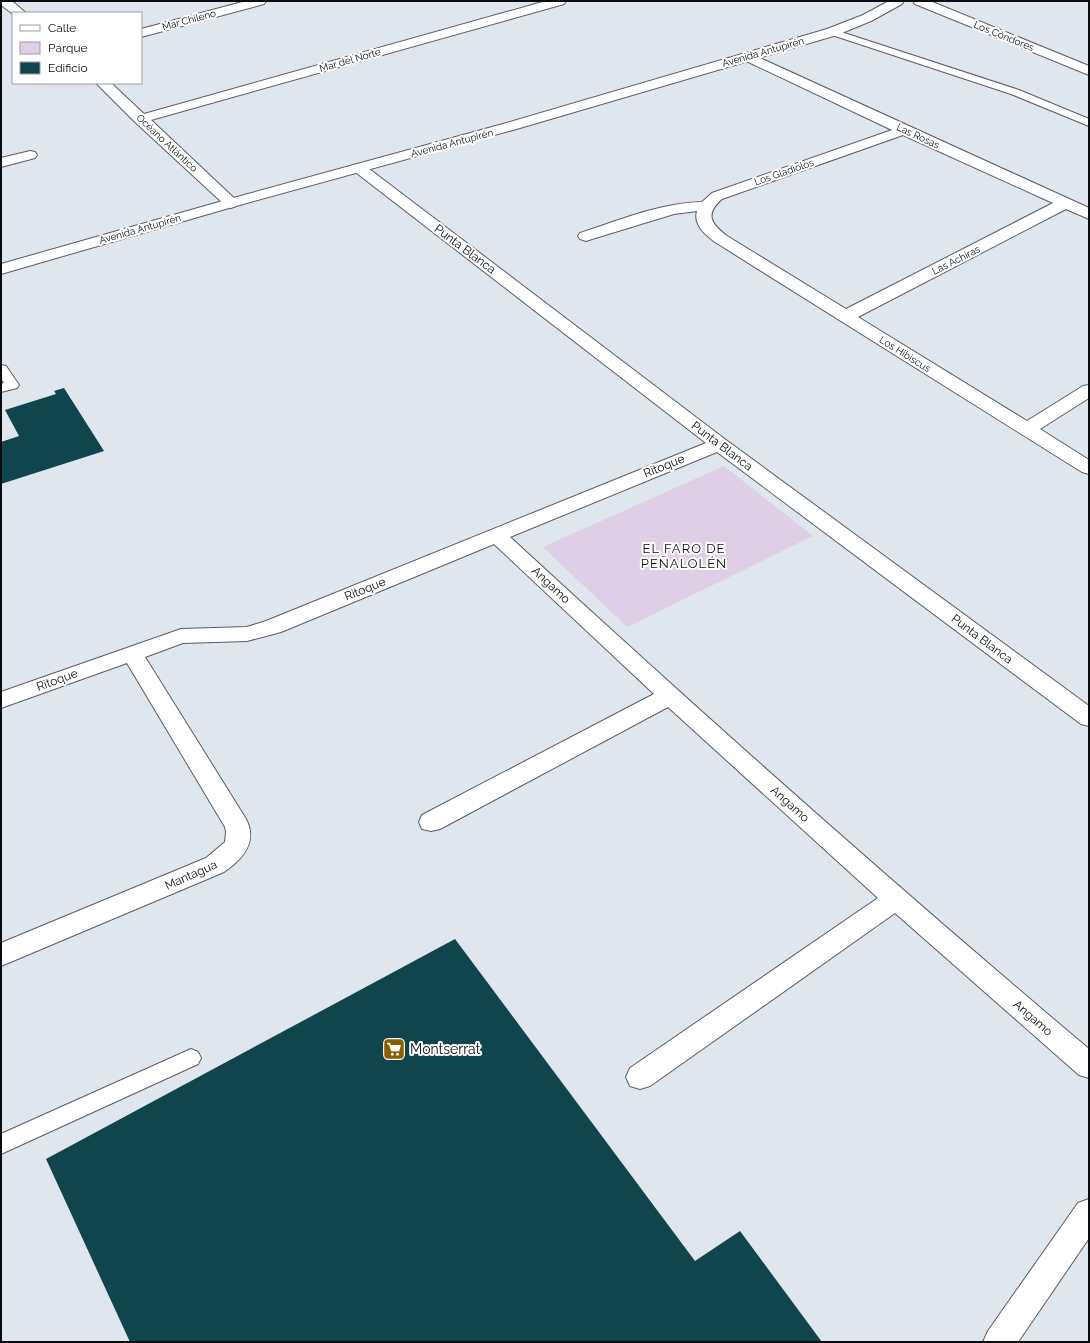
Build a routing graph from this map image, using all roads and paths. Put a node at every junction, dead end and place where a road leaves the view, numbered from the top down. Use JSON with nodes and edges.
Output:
{"nodes":[{"id":1,"x":5,"y":1,"type":"edge"},
{"id":2,"x":260,"y":1,"type":"edge"},
{"id":3,"x":560,"y":1,"type":"edge"},
{"id":4,"x":898,"y":1,"type":"edge"},
{"id":5,"x":919,"y":1,"type":"edge"},
{"id":6,"x":19,"y":12,"type":"edge"},
{"id":7,"x":832,"y":32,"type":"junction"},
{"id":8,"x":142,"y":33,"type":"edge"},
{"id":9,"x":748,"y":56,"type":"junction"},
{"id":10,"x":1089,"y":71,"type":"edge"},
{"id":11,"x":104,"y":84,"type":"edge"},
{"id":12,"x":140,"y":119,"type":"junction"},
{"id":13,"x":1089,"y":123,"type":"edge"},
{"id":14,"x":904,"y":130,"type":"junction"},
{"id":15,"x":30,"y":155,"type":"dead end"},
{"id":16,"x":1,"y":163,"type":"edge"},
{"id":17,"x":360,"y":168,"type":"junction"},
{"id":18,"x":231,"y":203,"type":"junction"},
{"id":19,"x":1066,"y":204,"type":"junction"},
{"id":20,"x":706,"y":206,"type":"junction"},
{"id":21,"x":1089,"y":214,"type":"edge"},
{"id":22,"x":586,"y":236,"type":"dead end"},
{"id":23,"x":1,"y":269,"type":"edge"},
{"id":24,"x":846,"y":316,"type":"junction"},
{"id":25,"x":1,"y":368,"type":"edge"},
{"id":26,"x":1,"y":388,"type":"edge"},
{"id":27,"x":1089,"y":390,"type":"edge"},
{"id":28,"x":1026,"y":430,"type":"junction"},
{"id":29,"x":719,"y":444,"type":"junction"},
{"id":30,"x":1089,"y":468,"type":"edge"},
{"id":31,"x":496,"y":535,"type":"junction"},
{"id":32,"x":132,"y":653,"type":"junction"},
{"id":33,"x":669,"y":696,"type":"junction"},
{"id":34,"x":1,"y":700,"type":"edge"},
{"id":35,"x":1089,"y":718,"type":"edge"},
{"id":36,"x":431,"y":822,"type":"dead end"},
{"id":37,"x":896,"y":899,"type":"junction"},
{"id":38,"x":1,"y":955,"type":"edge"},
{"id":39,"x":191,"y":1058,"type":"dead end"},
{"id":40,"x":1089,"y":1066,"type":"edge"},
{"id":41,"x":640,"y":1077,"type":"dead end"},
{"id":42,"x":1,"y":1144,"type":"edge"},
{"id":43,"x":1089,"y":1213,"type":"edge"},
{"id":44,"x":999,"y":1342,"type":"edge"}],
"edges":[{"from":1,"to":6,"type":"street"},
{"from":2,"to":8,"type":"street","name":"Mar Chileno"},
{"from":3,"to":12,"type":"street","name":"Mar del Norte"},
{"from":4,"to":7,"type":"street","name":"Avenida Antupirén"},
{"from":5,"to":10,"type":"street","name":"Los Cóndores"},
{"from":7,"to":9,"type":"street","name":"Avenida Antupirén"},
{"from":7,"to":13,"type":"lane"},
{"from":9,"to":14,"type":"street","name":"Las Rosas"},
{"from":9,"to":17,"type":"street","name":"Avenida Antupirén"},
{"from":11,"to":12,"type":"street","name":"Océano Atlántico"},
{"from":12,"to":18,"type":"street","name":"Océano Atlántico"},
{"from":14,"to":19,"type":"street","name":"Las Rosas"},
{"from":14,"to":20,"type":"street","name":"Los Gladiolos"},
{"from":15,"to":16,"type":"street"},
{"from":17,"to":18,"type":"street","name":"Avenida Antupirén"},
{"from":17,"to":29,"type":"street","name":"Punta Blanca"},
{"from":18,"to":23,"type":"street","name":"Avenida Antupirén"},
{"from":19,"to":21,"type":"street","name":"Las Rosas"},
{"from":19,"to":24,"type":"street","name":"Las Achiras"},
{"from":20,"to":22,"type":"street"},
{"from":20,"to":24,"type":"street","name":"Los Hibiscus"},
{"from":24,"to":28,"type":"street","name":"Los Hibiscus"},
{"from":25,"to":26,"type":"lane"},
{"from":27,"to":28,"type":"street"},
{"from":28,"to":30,"type":"street","name":"Los Hibiscus"},
{"from":29,"to":31,"type":"street","name":"Ritoque"},
{"from":29,"to":35,"type":"street","name":"Punta Blanca"},
{"from":31,"to":32,"type":"street","name":"Ritoque"},
{"from":31,"to":33,"type":"street","name":"Angamo"},
{"from":32,"to":34,"type":"street","name":"Ritoque"},
{"from":32,"to":38,"type":"street","name":"Mantagua"},
{"from":33,"to":36,"type":"street"},
{"from":33,"to":37,"type":"street","name":"Angamo"},
{"from":37,"to":40,"type":"street","name":"Angamo"},
{"from":37,"to":41,"type":"street"},
{"from":39,"to":42,"type":"lane"},
{"from":43,"to":44,"type":"street"}]}
